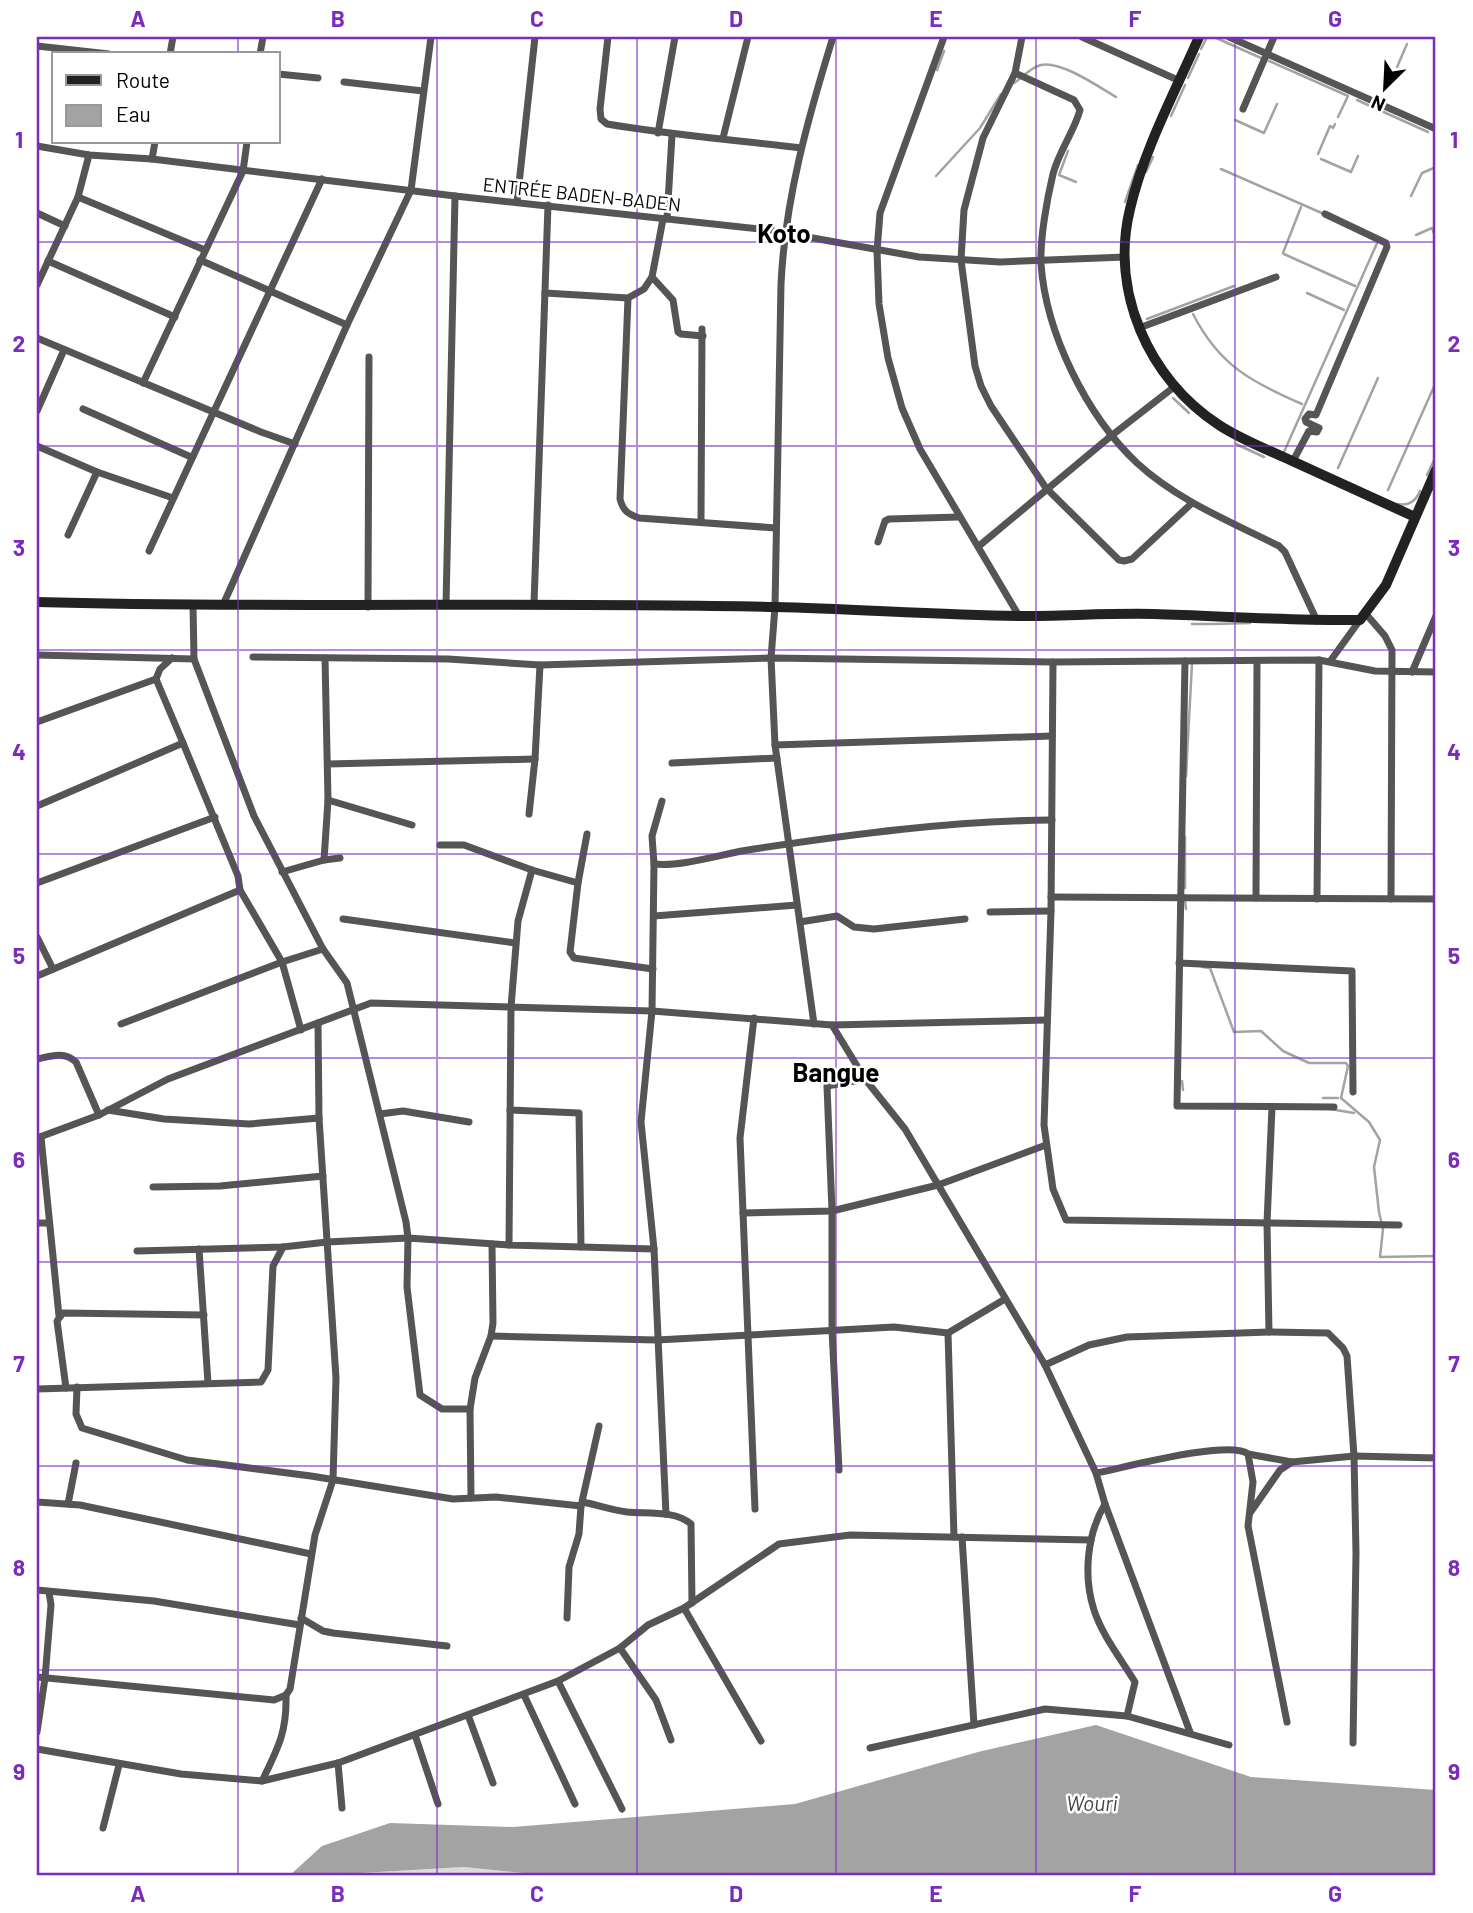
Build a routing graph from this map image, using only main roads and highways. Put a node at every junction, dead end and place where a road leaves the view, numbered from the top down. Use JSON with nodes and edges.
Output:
{"nodes":[{"id":1,"x":1199,"y":37,"type":"edge"},
{"id":2,"x":1436,"y":470,"type":"edge"},
{"id":3,"x":1432,"y":492,"type":"edge"},
{"id":4,"x":1415,"y":517,"type":"junction"},
{"id":5,"x":37,"y":602,"type":"edge"}],
"edges":[{"from":1,"to":4,"type":"main road"},
{"from":2,"to":3,"type":"main road"},
{"from":3,"to":4,"type":"main road"},
{"from":4,"to":5,"type":"main road"}]}
